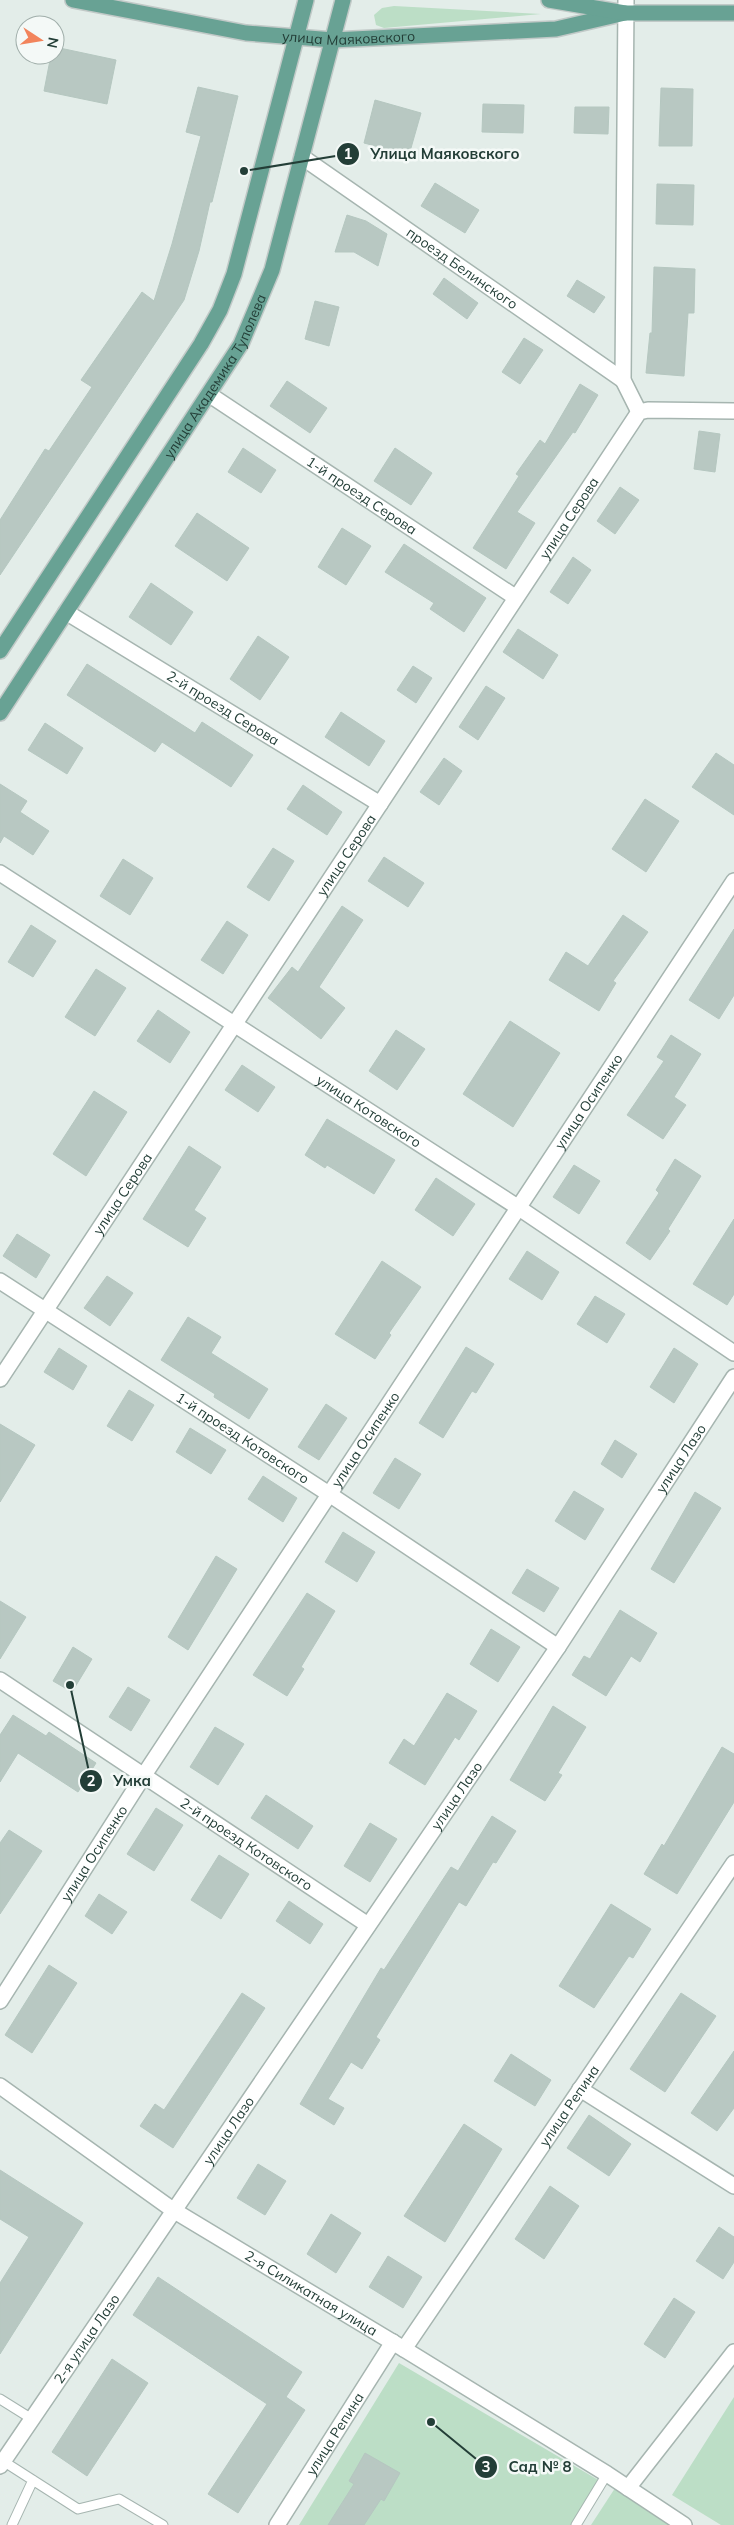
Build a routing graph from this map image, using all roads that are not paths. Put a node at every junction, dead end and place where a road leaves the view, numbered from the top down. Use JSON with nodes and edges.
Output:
{"nodes":[{"id":1,"x":73,"y":0,"type":"edge"},
{"id":2,"x":306,"y":0,"type":"edge"},
{"id":3,"x":343,"y":0,"type":"edge"},
{"id":4,"x":549,"y":0,"type":"edge"},
{"id":5,"x":626,"y":6,"type":"edge"},
{"id":6,"x":734,"y":13,"type":"edge"},
{"id":7,"x":296,"y":36,"type":"junction"},
{"id":8,"x":332,"y":40,"type":"junction"},
{"id":9,"x":302,"y":157,"type":"junction"},
{"id":10,"x":623,"y":380,"type":"junction"},
{"id":11,"x":210,"y":395,"type":"junction"},
{"id":12,"x":734,"y":411,"type":"edge"},
{"id":13,"x":639,"y":412,"type":"junction"},
{"id":14,"x":515,"y":597,"type":"junction"},
{"id":15,"x":66,"y":612,"type":"junction"},
{"id":16,"x":0,"y":651,"type":"edge"},
{"id":17,"x":0,"y":713,"type":"edge"},
{"id":18,"x":380,"y":804,"type":"junction"},
{"id":19,"x":0,"y":873,"type":"edge"},
{"id":20,"x":734,"y":881,"type":"edge"},
{"id":21,"x":233,"y":1024,"type":"junction"},
{"id":22,"x":519,"y":1208,"type":"junction"},
{"id":23,"x":0,"y":1282,"type":"edge"},
{"id":24,"x":46,"y":1312,"type":"junction"},
{"id":25,"x":734,"y":1353,"type":"edge"},
{"id":26,"x":734,"y":1377,"type":"edge"},
{"id":27,"x":0,"y":1379,"type":"edge"},
{"id":28,"x":329,"y":1494,"type":"junction"},
{"id":29,"x":558,"y":1648,"type":"junction"},
{"id":30,"x":0,"y":1680,"type":"edge"},
{"id":31,"x":144,"y":1775,"type":"junction"},
{"id":32,"x":734,"y":1864,"type":"edge"},
{"id":33,"x":368,"y":1925,"type":"junction"},
{"id":34,"x":0,"y":2001,"type":"edge"},
{"id":35,"x":0,"y":2086,"type":"edge"},
{"id":36,"x":580,"y":2090,"type":"junction"},
{"id":37,"x":734,"y":2186,"type":"edge"},
{"id":38,"x":173,"y":2210,"type":"junction"},
{"id":39,"x":398,"y":2346,"type":"junction"},
{"id":40,"x":734,"y":2352,"type":"edge"},
{"id":41,"x":0,"y":2399,"type":"edge"},
{"id":42,"x":32,"y":2419,"type":"junction"},
{"id":43,"x":2,"y":2463,"type":"edge"},
{"id":44,"x":607,"y":2474,"type":"junction"},
{"id":45,"x":33,"y":2480,"type":"junction"},
{"id":46,"x":628,"y":2488,"type":"junction"},
{"id":47,"x":12,"y":2525,"type":"edge"},
{"id":48,"x":162,"y":2525,"type":"edge"},
{"id":49,"x":277,"y":2525,"type":"edge"},
{"id":50,"x":576,"y":2525,"type":"edge"},
{"id":51,"x":684,"y":2525,"type":"edge"}],
"edges":[{"from":1,"to":7,"type":"main road","name":"улица Маяковского"},
{"from":2,"to":7,"type":"main road","name":"улица Академика Туполева"},
{"from":3,"to":8,"type":"main road","name":"улица Академика Туполева"},
{"from":4,"to":5,"type":"main road","name":"улица Маяковского"},
{"from":5,"to":6,"type":"main road","name":"улица Маяковского"},
{"from":5,"to":8,"type":"main road","name":"улица Маяковского"},
{"from":5,"to":10,"type":"street","name":"проезд Белинского"},
{"from":7,"to":8,"type":"main road","name":"улица Маяковского"},
{"from":7,"to":16,"type":"main road","name":"улица Академика Туполева"},
{"from":8,"to":9,"type":"main road","name":"улица Академика Туполева"},
{"from":9,"to":10,"type":"street","name":"проезд Белинского"},
{"from":9,"to":11,"type":"main road","name":"улица Академика Туполева"},
{"from":10,"to":13,"type":"street","name":"проезд Белинского"},
{"from":11,"to":14,"type":"street","name":"1-й проезд Серова"},
{"from":11,"to":15,"type":"main road","name":"улица Академика Туполева"},
{"from":12,"to":13,"type":"street"},
{"from":13,"to":14,"type":"street","name":"улица Серова"},
{"from":14,"to":18,"type":"street","name":"улица Серова"},
{"from":15,"to":17,"type":"main road","name":"улица Академика Туполева"},
{"from":15,"to":18,"type":"street","name":"2-й проезд Серова"},
{"from":18,"to":21,"type":"street","name":"улица Серова"},
{"from":19,"to":21,"type":"street","name":"улица Котовского"},
{"from":20,"to":22,"type":"street","name":"улица Осипенко"},
{"from":21,"to":22,"type":"street","name":"улица Котовского"},
{"from":21,"to":24,"type":"street","name":"улица Серова"},
{"from":22,"to":25,"type":"street","name":"улица Котовского"},
{"from":22,"to":28,"type":"street","name":"улица Осипенко"},
{"from":23,"to":24,"type":"street","name":"1-й проезд Котовского"},
{"from":24,"to":27,"type":"street","name":"улица Серова"},
{"from":24,"to":28,"type":"street","name":"1-й проезд Котовского"},
{"from":26,"to":29,"type":"street","name":"улица Лазо"},
{"from":28,"to":29,"type":"street","name":"1-й проезд Котовского"},
{"from":28,"to":31,"type":"street","name":"улица Осипенко"},
{"from":29,"to":33,"type":"street","name":"улица Лазо"},
{"from":30,"to":31,"type":"street","name":"2-й проезд Котовского"},
{"from":31,"to":33,"type":"street","name":"2-й проезд Котовского"},
{"from":31,"to":34,"type":"street","name":"улица Осипенко"},
{"from":32,"to":36,"type":"street","name":"улица Репина"},
{"from":33,"to":38,"type":"street","name":"улица Лазо"},
{"from":35,"to":38,"type":"street","name":"2-я Силикатная улица"},
{"from":36,"to":37,"type":"street"},
{"from":36,"to":39,"type":"street","name":"улица Репина"},
{"from":38,"to":39,"type":"street","name":"2-я Силикатная улица"},
{"from":38,"to":42,"type":"street","name":"2-я улица Лазо"},
{"from":39,"to":44,"type":"street","name":"2-я Силикатная улица"},
{"from":39,"to":49,"type":"street","name":"улица Репина"},
{"from":40,"to":46,"type":"street"},
{"from":41,"to":42,"type":"lane"},
{"from":42,"to":43,"type":"street","name":"2-я улица Лазо"},
{"from":43,"to":45,"type":"lane"},
{"from":44,"to":46,"type":"street","name":"2-я Силикатная улица"},
{"from":44,"to":50,"type":"lane"},
{"from":45,"to":47,"type":"lane"},
{"from":45,"to":48,"type":"lane"},
{"from":46,"to":51,"type":"street","name":"2-я Силикатная улица"}]}
